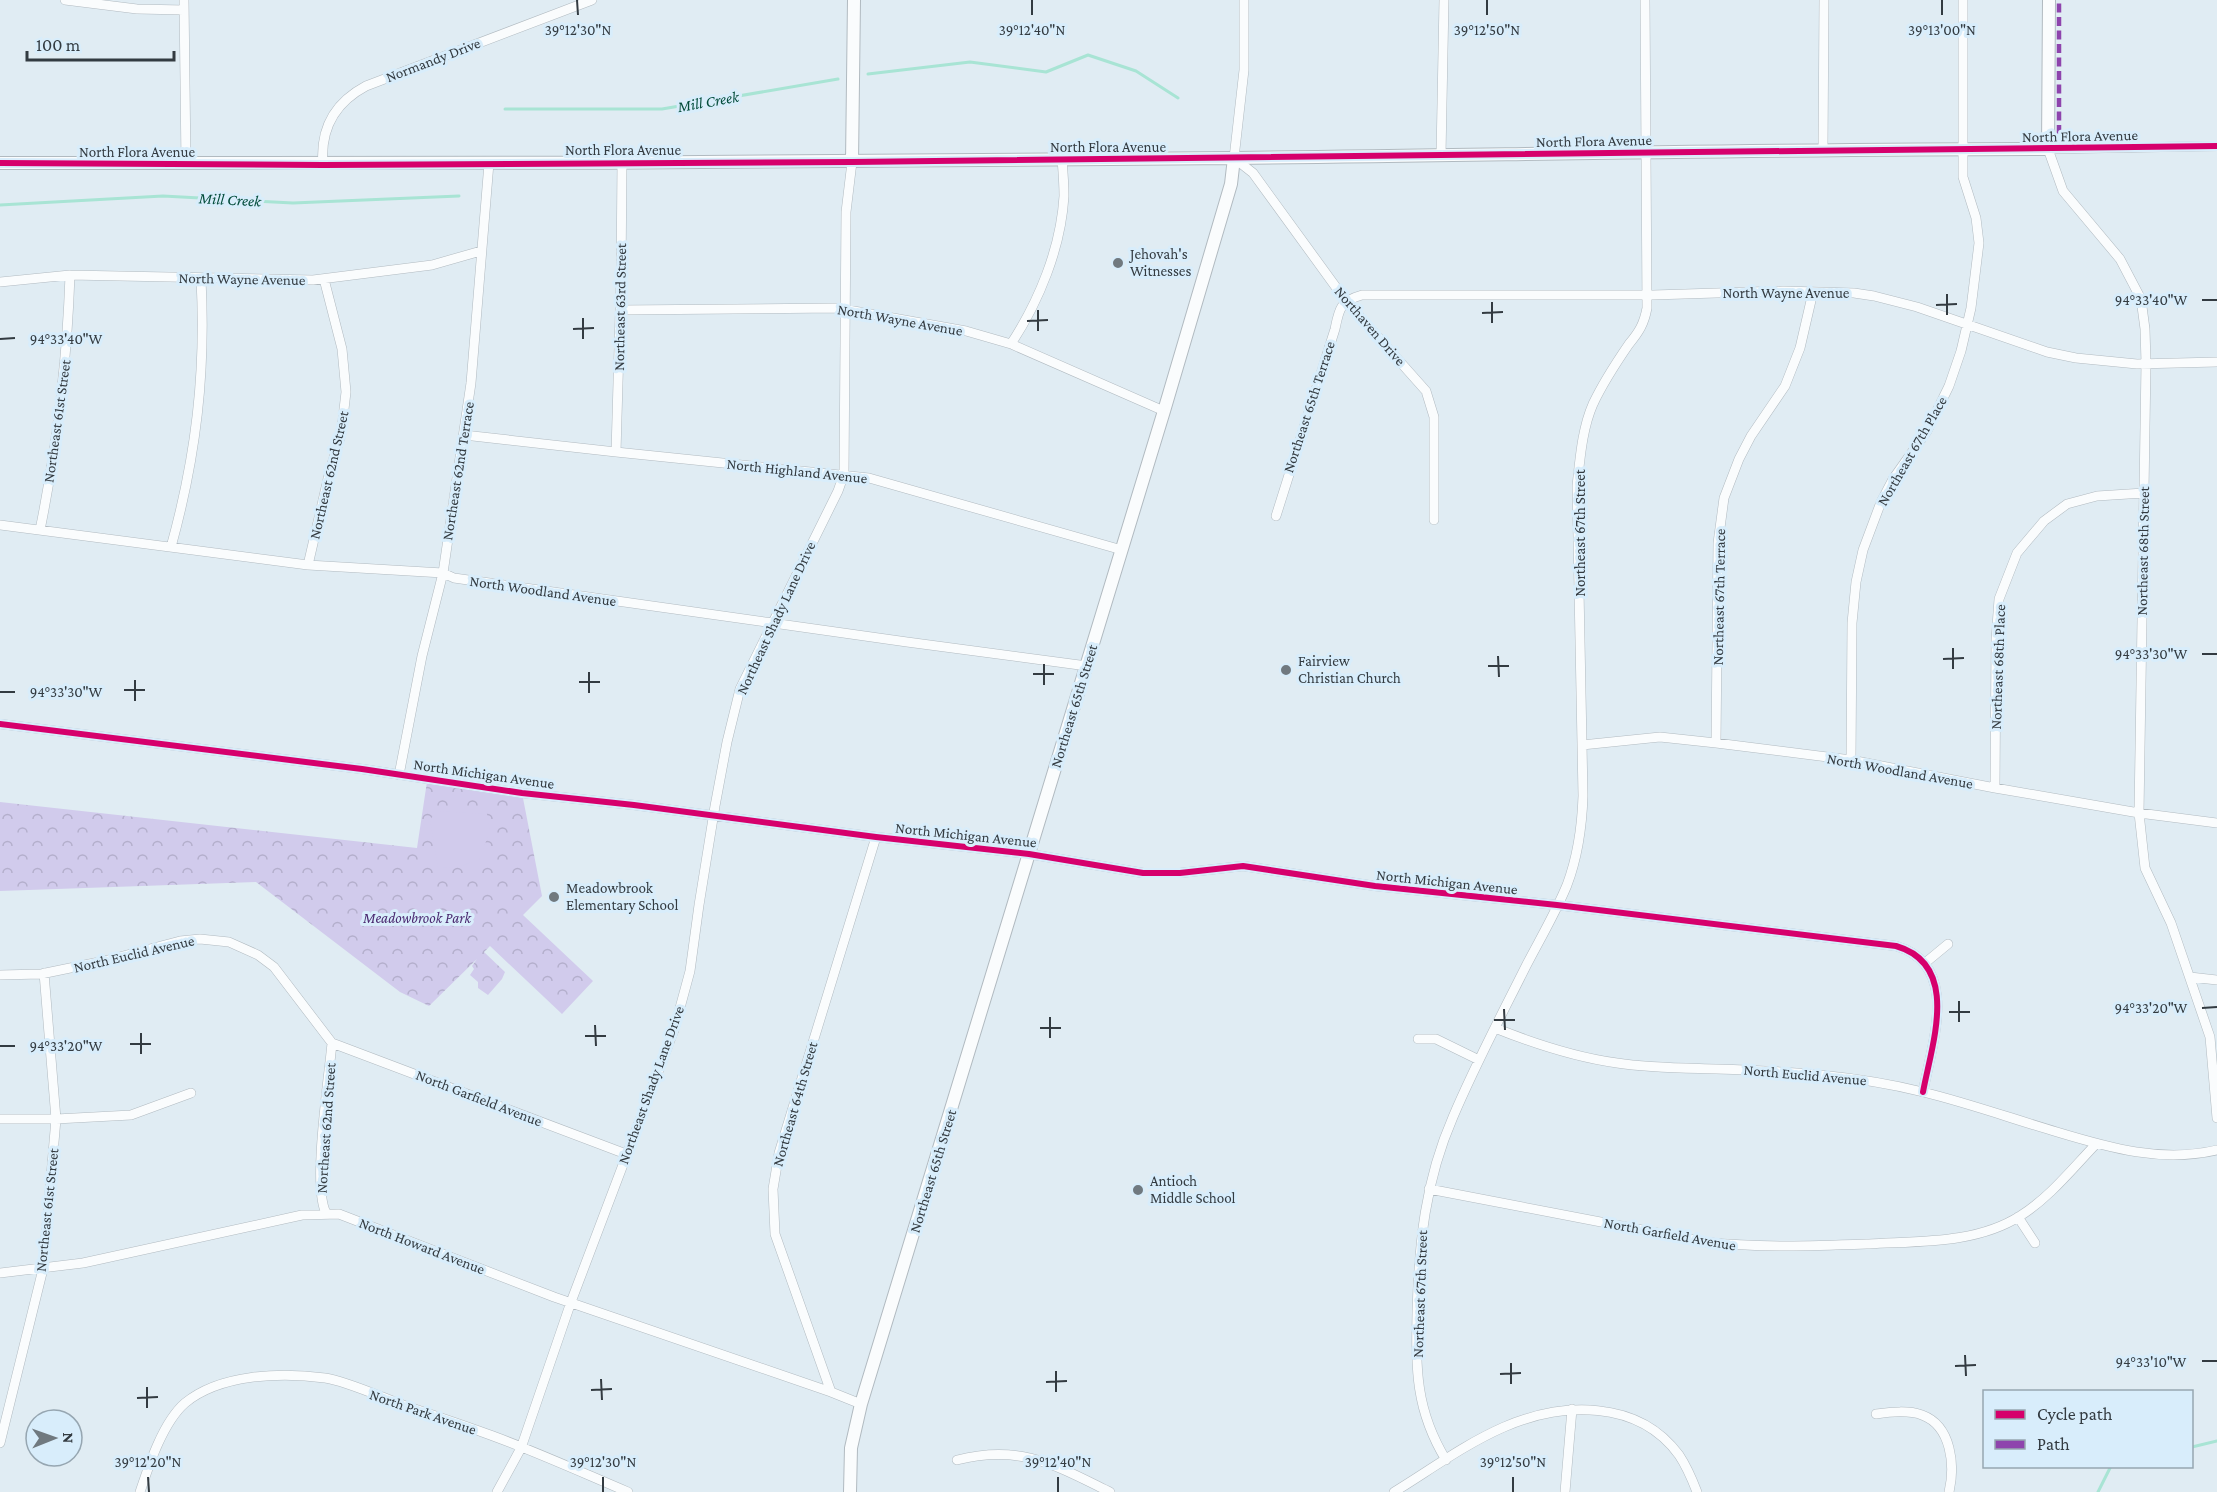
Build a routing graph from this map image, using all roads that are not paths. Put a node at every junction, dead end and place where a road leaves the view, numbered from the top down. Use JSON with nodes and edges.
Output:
{"nodes":[{"id":1,"x":65,"y":0,"type":"edge"},
{"id":2,"x":592,"y":0,"type":"edge"},
{"id":3,"x":854,"y":0,"type":"edge"},
{"id":4,"x":1244,"y":0,"type":"edge"},
{"id":5,"x":1444,"y":0,"type":"edge"},
{"id":6,"x":1645,"y":0,"type":"edge"},
{"id":7,"x":1824,"y":0,"type":"edge"},
{"id":8,"x":1963,"y":0,"type":"edge"},
{"id":9,"x":2049,"y":0,"type":"edge"},
{"id":10,"x":184,"y":5,"type":"edge"},
{"id":11,"x":2217,"y":146,"type":"edge"},
{"id":12,"x":1964,"y":149,"type":"junction"},
{"id":13,"x":2048,"y":149,"type":"junction"},
{"id":14,"x":1822,"y":150,"type":"junction"},
{"id":15,"x":1644,"y":153,"type":"junction"},
{"id":16,"x":1441,"y":155,"type":"junction"},
{"id":17,"x":1234,"y":158,"type":"junction"},
{"id":18,"x":1062,"y":159,"type":"junction"},
{"id":19,"x":622,"y":162,"type":"junction"},
{"id":20,"x":852,"y":162,"type":"junction"},
{"id":21,"x":0,"y":163,"type":"edge"},
{"id":22,"x":489,"y":163,"type":"junction"},
{"id":23,"x":186,"y":164,"type":"junction"},
{"id":24,"x":323,"y":165,"type":"junction"},
{"id":25,"x":481,"y":251,"type":"junction"},
{"id":26,"x":70,"y":275,"type":"junction"},
{"id":27,"x":201,"y":279,"type":"junction"},
{"id":28,"x":324,"y":279,"type":"junction"},
{"id":29,"x":0,"y":282,"type":"edge"},
{"id":30,"x":1813,"y":292,"type":"junction"},
{"id":31,"x":1646,"y":295,"type":"junction"},
{"id":32,"x":1346,"y":301,"type":"junction"},
{"id":33,"x":844,"y":309,"type":"junction"},
{"id":34,"x":620,"y":310,"type":"junction"},
{"id":35,"x":1967,"y":324,"type":"junction"},
{"id":36,"x":1011,"y":344,"type":"junction"},
{"id":37,"x":2217,"y":362,"type":"edge"},
{"id":38,"x":2146,"y":363,"type":"junction"},
{"id":39,"x":1164,"y":411,"type":"junction"},
{"id":40,"x":464,"y":435,"type":"junction"},
{"id":41,"x":615,"y":453,"type":"junction"},
{"id":42,"x":844,"y":474,"type":"junction"},
{"id":43,"x":2144,"y":493,"type":"junction"},
{"id":44,"x":1276,"y":516,"type":"dead end"},
{"id":45,"x":1434,"y":520,"type":"dead end"},
{"id":46,"x":0,"y":525,"type":"edge"},
{"id":47,"x":40,"y":530,"type":"junction"},
{"id":48,"x":171,"y":548,"type":"junction"},
{"id":49,"x":1122,"y":550,"type":"junction"},
{"id":50,"x":308,"y":565,"type":"junction"},
{"id":51,"x":443,"y":573,"type":"junction"},
{"id":52,"x":772,"y":623,"type":"junction"},
{"id":53,"x":1087,"y":666,"type":"junction"},
{"id":54,"x":0,"y":724,"type":"edge"},
{"id":55,"x":1716,"y":743,"type":"junction"},
{"id":56,"x":1582,"y":745,"type":"junction"},
{"id":57,"x":1851,"y":760,"type":"junction"},
{"id":58,"x":399,"y":775,"type":"junction"},
{"id":59,"x":1995,"y":788,"type":"junction"},
{"id":60,"x":2139,"y":813,"type":"junction"},
{"id":61,"x":713,"y":815,"type":"junction"},
{"id":62,"x":2217,"y":823,"type":"edge"},
{"id":63,"x":876,"y":837,"type":"junction"},
{"id":64,"x":1029,"y":854,"type":"junction"},
{"id":65,"x":1557,"y":905,"type":"junction"},
{"id":66,"x":1948,"y":944,"type":"dead end"},
{"id":67,"x":1924,"y":963,"type":"junction"},
{"id":68,"x":44,"y":973,"type":"junction"},
{"id":69,"x":0,"y":975,"type":"edge"},
{"id":70,"x":2190,"y":977,"type":"junction"},
{"id":71,"x":2217,"y":980,"type":"edge"},
{"id":72,"x":1495,"y":1028,"type":"junction"},
{"id":73,"x":1418,"y":1039,"type":"dead end"},
{"id":74,"x":332,"y":1043,"type":"junction"},
{"id":75,"x":1479,"y":1060,"type":"junction"},
{"id":76,"x":1923,"y":1092,"type":"junction"},
{"id":77,"x":191,"y":1093,"type":"dead end"},
{"id":78,"x":2217,"y":1118,"type":"edge"},
{"id":79,"x":0,"y":1119,"type":"edge"},
{"id":80,"x":56,"y":1119,"type":"junction"},
{"id":81,"x":2096,"y":1144,"type":"junction"},
{"id":82,"x":2217,"y":1150,"type":"edge"},
{"id":83,"x":626,"y":1154,"type":"junction"},
{"id":84,"x":1429,"y":1189,"type":"junction"},
{"id":85,"x":326,"y":1213,"type":"junction"},
{"id":86,"x":2018,"y":1217,"type":"junction"},
{"id":87,"x":2035,"y":1244,"type":"dead end"},
{"id":88,"x":43,"y":1269,"type":"junction"},
{"id":89,"x":0,"y":1274,"type":"edge"},
{"id":90,"x":571,"y":1302,"type":"junction"},
{"id":91,"x":831,"y":1392,"type":"junction"},
{"id":92,"x":861,"y":1404,"type":"junction"},
{"id":93,"x":1572,"y":1410,"type":"junction"},
{"id":94,"x":1876,"y":1414,"type":"dead end"},
{"id":95,"x":0,"y":1443,"type":"edge"},
{"id":96,"x":521,"y":1448,"type":"junction"},
{"id":97,"x":957,"y":1460,"type":"dead end"},
{"id":98,"x":1446,"y":1460,"type":"junction"},
{"id":99,"x":140,"y":1492,"type":"edge"},
{"id":100,"x":497,"y":1492,"type":"edge"},
{"id":101,"x":628,"y":1492,"type":"edge"},
{"id":102,"x":850,"y":1492,"type":"edge"},
{"id":103,"x":1110,"y":1492,"type":"edge"},
{"id":104,"x":1394,"y":1492,"type":"edge"},
{"id":105,"x":1565,"y":1492,"type":"edge"},
{"id":106,"x":1697,"y":1492,"type":"edge"},
{"id":107,"x":1949,"y":1492,"type":"edge"}],
"edges":[{"from":1,"to":10,"type":"street"},
{"from":2,"to":24,"type":"street","name":"Normandy Drive"},
{"from":3,"to":20,"type":"street","name":"Northeast Shady Lane Drive"},
{"from":4,"to":17,"type":"street","name":"Northeast 65th Street"},
{"from":5,"to":16,"type":"street"},
{"from":6,"to":15,"type":"street","name":"Northeast 67th Street"},
{"from":7,"to":14,"type":"street"},
{"from":8,"to":12,"type":"street","name":"Northeast 67th Place"},
{"from":9,"to":13,"type":"street","name":"Northeast 68th Street"},
{"from":10,"to":23,"type":"street"},
{"from":11,"to":13,"type":"street","name":"North Flora Avenue"},
{"from":12,"to":13,"type":"street","name":"North Flora Avenue"},
{"from":12,"to":14,"type":"street","name":"North Flora Avenue"},
{"from":12,"to":35,"type":"street","name":"Northeast 67th Place"},
{"from":13,"to":38,"type":"street","name":"Northeast 68th Street"},
{"from":14,"to":15,"type":"street","name":"North Flora Avenue"},
{"from":15,"to":16,"type":"street","name":"North Flora Avenue"},
{"from":15,"to":31,"type":"street","name":"Northeast 67th Street"},
{"from":16,"to":17,"type":"street","name":"North Flora Avenue"},
{"from":17,"to":18,"type":"street","name":"North Flora Avenue"},
{"from":17,"to":32,"type":"street","name":"Northaven Drive"},
{"from":17,"to":39,"type":"street","name":"Northeast 65th Street"},
{"from":18,"to":20,"type":"street","name":"North Flora Avenue"},
{"from":18,"to":36,"type":"street"},
{"from":19,"to":20,"type":"street","name":"North Flora Avenue"},
{"from":19,"to":22,"type":"street","name":"North Flora Avenue"},
{"from":19,"to":34,"type":"street","name":"Northeast 63rd Street"},
{"from":20,"to":33,"type":"street","name":"Northeast Shady Lane Drive"},
{"from":21,"to":23,"type":"street","name":"North Flora Avenue"},
{"from":22,"to":24,"type":"street","name":"North Flora Avenue"},
{"from":22,"to":25,"type":"street","name":"Northeast 62nd Terrace"},
{"from":23,"to":24,"type":"street","name":"North Flora Avenue"},
{"from":25,"to":28,"type":"street","name":"North Wayne Avenue"},
{"from":25,"to":40,"type":"street","name":"Northeast 62nd Terrace"},
{"from":26,"to":27,"type":"street","name":"North Wayne Avenue"},
{"from":26,"to":29,"type":"street","name":"North Wayne Avenue"},
{"from":26,"to":47,"type":"street","name":"Northeast 61st Street"},
{"from":27,"to":28,"type":"street","name":"North Wayne Avenue"},
{"from":27,"to":48,"type":"street"},
{"from":28,"to":50,"type":"street","name":"Northeast 62nd Street"},
{"from":30,"to":31,"type":"street","name":"North Wayne Avenue"},
{"from":30,"to":35,"type":"street","name":"North Wayne Avenue"},
{"from":30,"to":55,"type":"street","name":"Northeast 67th Terrace"},
{"from":31,"to":32,"type":"street","name":"North Wayne Avenue"},
{"from":31,"to":56,"type":"street","name":"Northeast 67th Street"},
{"from":32,"to":44,"type":"street","name":"Northeast 65th Terrace"},
{"from":32,"to":45,"type":"street","name":"Northaven Drive"},
{"from":33,"to":34,"type":"street","name":"North Wayne Avenue"},
{"from":33,"to":36,"type":"street","name":"North Wayne Avenue"},
{"from":33,"to":42,"type":"street","name":"Northeast Shady Lane Drive"},
{"from":34,"to":41,"type":"street","name":"Northeast 63rd Street"},
{"from":35,"to":38,"type":"street","name":"North Wayne Avenue"},
{"from":35,"to":57,"type":"street","name":"Northeast 67th Place"},
{"from":36,"to":39,"type":"street","name":"North Wayne Avenue"},
{"from":37,"to":38,"type":"street","name":"North Wayne Avenue"},
{"from":38,"to":43,"type":"street","name":"Northeast 68th Street"},
{"from":39,"to":49,"type":"street","name":"Northeast 65th Street"},
{"from":40,"to":41,"type":"street","name":"North Highland Avenue"},
{"from":40,"to":51,"type":"street","name":"Northeast 62nd Terrace"},
{"from":41,"to":42,"type":"street","name":"North Highland Avenue"},
{"from":42,"to":49,"type":"street","name":"North Highland Avenue"},
{"from":42,"to":52,"type":"street","name":"Northeast Shady Lane Drive"},
{"from":43,"to":59,"type":"street","name":"Northeast 68th Place"},
{"from":43,"to":60,"type":"street","name":"Northeast 68th Street"},
{"from":46,"to":47,"type":"street","name":"North Woodland Avenue"},
{"from":47,"to":48,"type":"street","name":"North Woodland Avenue"},
{"from":48,"to":50,"type":"street","name":"North Woodland Avenue"},
{"from":49,"to":53,"type":"street","name":"Northeast 65th Street"},
{"from":50,"to":51,"type":"street","name":"North Woodland Avenue"},
{"from":51,"to":52,"type":"street","name":"North Woodland Avenue"},
{"from":51,"to":58,"type":"street","name":"Northeast 62nd Terrace"},
{"from":52,"to":53,"type":"street","name":"North Woodland Avenue"},
{"from":52,"to":61,"type":"street","name":"Northeast Shady Lane Drive"},
{"from":53,"to":64,"type":"street","name":"Northeast 65th Street"},
{"from":54,"to":58,"type":"street","name":"North Michigan Avenue"},
{"from":55,"to":56,"type":"street","name":"North Woodland Avenue"},
{"from":55,"to":57,"type":"street","name":"North Woodland Avenue"},
{"from":56,"to":65,"type":"street","name":"Northeast 67th Street"},
{"from":57,"to":59,"type":"street","name":"North Woodland Avenue"},
{"from":58,"to":61,"type":"street","name":"North Michigan Avenue"},
{"from":59,"to":60,"type":"street","name":"North Woodland Avenue"},
{"from":60,"to":62,"type":"street","name":"North Woodland Avenue"},
{"from":60,"to":70,"type":"street","name":"Northeast 68th Street"},
{"from":61,"to":63,"type":"street","name":"North Michigan Avenue"},
{"from":61,"to":83,"type":"street","name":"Northeast Shady Lane Drive"},
{"from":63,"to":64,"type":"street","name":"North Michigan Avenue"},
{"from":63,"to":91,"type":"street","name":"Northeast 64th Street"},
{"from":64,"to":65,"type":"street","name":"North Michigan Avenue"},
{"from":64,"to":92,"type":"street","name":"Northeast 65th Street"},
{"from":65,"to":67,"type":"street","name":"North Michigan Avenue"},
{"from":65,"to":72,"type":"street","name":"Northeast 67th Street"},
{"from":66,"to":67,"type":"street"},
{"from":67,"to":76,"type":"street"},
{"from":68,"to":69,"type":"street","name":"North Euclid Avenue"},
{"from":68,"to":74,"type":"street","name":"North Euclid Avenue"},
{"from":68,"to":80,"type":"street","name":"Northeast 61st Street"},
{"from":70,"to":71,"type":"street"},
{"from":70,"to":78,"type":"street","name":"Northeast 68th Street"},
{"from":72,"to":75,"type":"street","name":"Northeast 67th Street"},
{"from":72,"to":76,"type":"street","name":"North Euclid Avenue"},
{"from":73,"to":75,"type":"street"},
{"from":74,"to":83,"type":"street","name":"North Garfield Avenue"},
{"from":74,"to":85,"type":"street","name":"Northeast 62nd Street"},
{"from":75,"to":84,"type":"street","name":"Northeast 67th Street"},
{"from":76,"to":81,"type":"street","name":"North Euclid Avenue"},
{"from":77,"to":80,"type":"street"},
{"from":79,"to":80,"type":"street"},
{"from":80,"to":88,"type":"street","name":"Northeast 61st Street"},
{"from":81,"to":82,"type":"street","name":"North Euclid Avenue"},
{"from":81,"to":86,"type":"street","name":"North Garfield Avenue"},
{"from":83,"to":90,"type":"street","name":"Northeast Shady Lane Drive"},
{"from":84,"to":86,"type":"street","name":"North Garfield Avenue"},
{"from":84,"to":98,"type":"street","name":"Northeast 67th Street"},
{"from":85,"to":88,"type":"street","name":"North Howard Avenue"},
{"from":85,"to":90,"type":"street","name":"North Howard Avenue"},
{"from":86,"to":87,"type":"street"},
{"from":88,"to":89,"type":"street","name":"North Howard Avenue"},
{"from":88,"to":95,"type":"street","name":"Northeast 61st Street"},
{"from":90,"to":91,"type":"street","name":"North Howard Avenue"},
{"from":90,"to":96,"type":"street","name":"Northeast Shady Lane Drive"},
{"from":91,"to":92,"type":"street"},
{"from":92,"to":102,"type":"street"},
{"from":93,"to":98,"type":"street"},
{"from":93,"to":105,"type":"street"},
{"from":93,"to":106,"type":"street"},
{"from":94,"to":107,"type":"street"},
{"from":96,"to":99,"type":"street","name":"North Park Avenue"},
{"from":96,"to":100,"type":"street","name":"Northeast Shady Lane Drive"},
{"from":96,"to":101,"type":"street","name":"North Park Avenue"},
{"from":97,"to":103,"type":"street"},
{"from":98,"to":104,"type":"street"}]}
